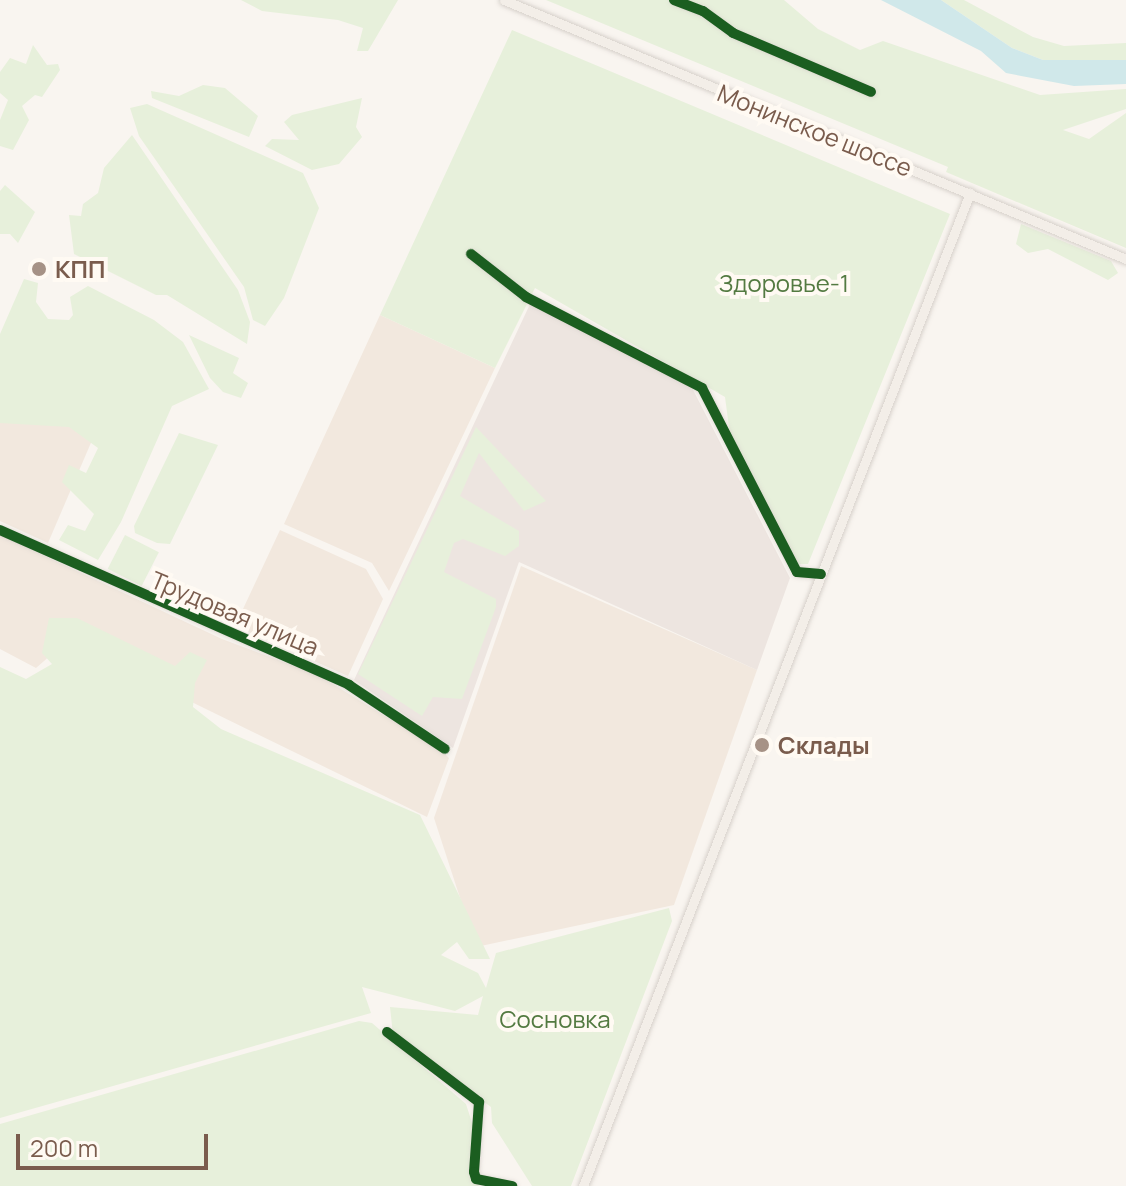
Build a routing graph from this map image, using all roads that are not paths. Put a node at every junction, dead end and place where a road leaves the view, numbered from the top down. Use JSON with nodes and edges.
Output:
{"nodes":[{"id":1,"x":504,"y":0,"type":"edge"},
{"id":2,"x":674,"y":0,"type":"edge"},
{"id":3,"x":871,"y":92,"type":"dead end"},
{"id":4,"x":970,"y":193,"type":"junction"},
{"id":5,"x":471,"y":254,"type":"dead end"},
{"id":6,"x":1126,"y":259,"type":"edge"},
{"id":7,"x":0,"y":530,"type":"edge"},
{"id":8,"x":821,"y":574,"type":"junction"},
{"id":9,"x":445,"y":749,"type":"dead end"},
{"id":10,"x":387,"y":1032,"type":"dead end"},
{"id":11,"x":512,"y":1186,"type":"edge"},
{"id":12,"x":583,"y":1186,"type":"edge"}],
"edges":[{"from":1,"to":4,"type":"main road","name":"Монинское шоссе"},
{"from":2,"to":3,"type":"street"},
{"from":4,"to":6,"type":"main road","name":"Монинское шоссе"},
{"from":4,"to":8,"type":"main road"},
{"from":5,"to":8,"type":"street"},
{"from":7,"to":9,"type":"street","name":"Трудовая улица"},
{"from":8,"to":12,"type":"main road"},
{"from":10,"to":11,"type":"street"}]}
